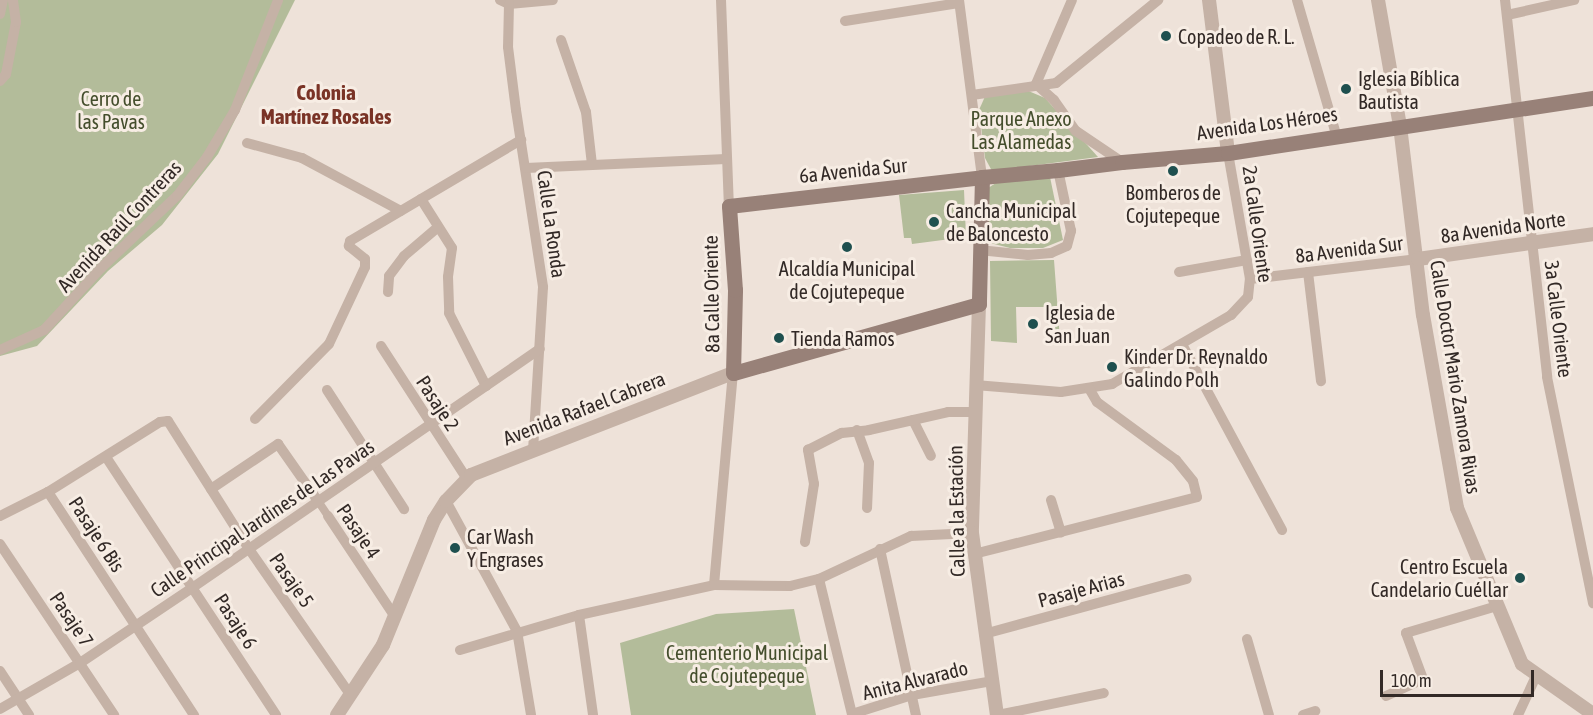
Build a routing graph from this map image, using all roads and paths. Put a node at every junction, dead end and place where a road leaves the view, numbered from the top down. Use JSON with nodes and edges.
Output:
{"nodes":[{"id":1,"x":3,"y":0,"type":"edge"},
{"id":2,"x":13,"y":0,"type":"edge"},
{"id":3,"x":278,"y":0,"type":"edge"},
{"id":4,"x":553,"y":0,"type":"edge"},
{"id":5,"x":721,"y":0,"type":"edge"},
{"id":6,"x":1072,"y":0,"type":"edge"},
{"id":7,"x":1158,"y":0,"type":"edge"},
{"id":8,"x":1209,"y":0,"type":"edge"},
{"id":9,"x":1297,"y":0,"type":"edge"},
{"id":10,"x":1378,"y":0,"type":"edge"},
{"id":11,"x":1505,"y":0,"type":"edge"},
{"id":12,"x":1574,"y":0,"type":"edge"},
{"id":13,"x":959,"y":1,"type":"edge"},
{"id":14,"x":504,"y":2,"type":"edge"},
{"id":15,"x":0,"y":14,"type":"edge"},
{"id":16,"x":1506,"y":15,"type":"junction"},
{"id":17,"x":845,"y":21,"type":"dead end"},
{"id":18,"x":561,"y":40,"type":"dead end"},
{"id":19,"x":0,"y":81,"type":"edge"},
{"id":20,"x":1036,"y":84,"type":"junction"},
{"id":21,"x":972,"y":95,"type":"junction"},
{"id":22,"x":1593,"y":98,"type":"edge"},
{"id":23,"x":1518,"y":111,"type":"junction"},
{"id":24,"x":1401,"y":126,"type":"junction"},
{"id":25,"x":1336,"y":134,"type":"junction"},
{"id":26,"x":521,"y":140,"type":"junction"},
{"id":27,"x":247,"y":143,"type":"dead end"},
{"id":28,"x":1228,"y":153,"type":"junction"},
{"id":29,"x":726,"y":159,"type":"junction"},
{"id":30,"x":1122,"y":162,"type":"junction"},
{"id":31,"x":592,"y":165,"type":"junction"},
{"id":32,"x":526,"y":168,"type":"junction"},
{"id":33,"x":1058,"y":170,"type":"junction"},
{"id":34,"x":982,"y":177,"type":"junction"},
{"id":35,"x":421,"y":199,"type":"junction"},
{"id":36,"x":729,"y":206,"type":"junction"},
{"id":37,"x":401,"y":211,"type":"junction"},
{"id":38,"x":437,"y":228,"type":"junction"},
{"id":39,"x":1593,"y":234,"type":"edge"},
{"id":40,"x":1531,"y":244,"type":"junction"},
{"id":41,"x":980,"y":250,"type":"junction"},
{"id":42,"x":1418,"y":259,"type":"junction"},
{"id":43,"x":1246,"y":260,"type":"junction"},
{"id":44,"x":1179,"y":272,"type":"dead end"},
{"id":45,"x":1308,"y":272,"type":"junction"},
{"id":46,"x":1250,"y":279,"type":"junction"},
{"id":47,"x":387,"y":292,"type":"dead end"},
{"id":48,"x":979,"y":304,"type":"junction"},
{"id":49,"x":381,"y":346,"type":"dead end"},
{"id":50,"x":1183,"y":346,"type":"junction"},
{"id":51,"x":540,"y":349,"type":"junction"},
{"id":52,"x":0,"y":350,"type":"edge"},
{"id":53,"x":733,"y":373,"type":"junction"},
{"id":54,"x":1321,"y":381,"type":"dead end"},
{"id":55,"x":975,"y":385,"type":"junction"},
{"id":56,"x":486,"y":386,"type":"junction"},
{"id":57,"x":1089,"y":388,"type":"junction"},
{"id":58,"x":327,"y":390,"type":"dead end"},
{"id":59,"x":974,"y":412,"type":"junction"},
{"id":60,"x":255,"y":419,"type":"dead end"},
{"id":61,"x":913,"y":420,"type":"junction"},
{"id":62,"x":430,"y":425,"type":"junction"},
{"id":63,"x":857,"y":430,"type":"junction"},
{"id":64,"x":533,"y":449,"type":"junction"},
{"id":65,"x":931,"y":456,"type":"dead end"},
{"id":66,"x":106,"y":457,"type":"junction"},
{"id":67,"x":374,"y":463,"type":"junction"},
{"id":68,"x":467,"y":479,"type":"junction"},
{"id":69,"x":211,"y":489,"type":"junction"},
{"id":70,"x":48,"y":492,"type":"junction"},
{"id":71,"x":1051,"y":500,"type":"dead end"},
{"id":72,"x":318,"y":501,"type":"junction"},
{"id":73,"x":446,"y":501,"type":"junction"},
{"id":74,"x":867,"y":508,"type":"dead end"},
{"id":75,"x":404,"y":509,"type":"dead end"},
{"id":76,"x":0,"y":516,"type":"edge"},
{"id":77,"x":328,"y":516,"type":"joint"},
{"id":78,"x":1282,"y":530,"type":"dead end"},
{"id":79,"x":1061,"y":532,"type":"junction"},
{"id":80,"x":972,"y":533,"type":"junction"},
{"id":81,"x":805,"y":542,"type":"dead end"},
{"id":82,"x":0,"y":544,"type":"edge"},
{"id":83,"x":249,"y":549,"type":"junction"},
{"id":84,"x":880,"y":549,"type":"junction"},
{"id":85,"x":974,"y":554,"type":"junction"},
{"id":86,"x":819,"y":579,"type":"junction"},
{"id":87,"x":1187,"y":579,"type":"dead end"},
{"id":88,"x":714,"y":585,"type":"junction"},
{"id":89,"x":192,"y":588,"type":"junction"},
{"id":90,"x":1593,"y":603,"type":"edge"},
{"id":91,"x":1497,"y":606,"type":"junction"},
{"id":92,"x":579,"y":615,"type":"junction"},
{"id":93,"x":395,"y":617,"type":"junction"},
{"id":94,"x":136,"y":625,"type":"junction"},
{"id":95,"x":517,"y":631,"type":"junction"},
{"id":96,"x":984,"y":634,"type":"junction"},
{"id":97,"x":1247,"y":639,"type":"dead end"},
{"id":98,"x":460,"y":650,"type":"dead end"},
{"id":99,"x":80,"y":663,"type":"junction"},
{"id":100,"x":0,"y":671,"type":"edge"},
{"id":101,"x":1537,"y":674,"type":"junction"},
{"id":102,"x":992,"y":681,"type":"junction"},
{"id":103,"x":1104,"y":693,"type":"dead end"},
{"id":104,"x":912,"y":695,"type":"junction"},
{"id":105,"x":351,"y":696,"type":"junction"},
{"id":106,"x":1386,"y":696,"type":"dead end"},
{"id":107,"x":17,"y":698,"type":"junction"},
{"id":108,"x":0,"y":709,"type":"edge"},
{"id":109,"x":1316,"y":711,"type":"dead end"},
{"id":110,"x":852,"y":713,"type":"edge"},
{"id":111,"x":1593,"y":714,"type":"edge"},
{"id":112,"x":29,"y":715,"type":"edge"},
{"id":113,"x":114,"y":715,"type":"edge"},
{"id":114,"x":194,"y":715,"type":"edge"},
{"id":115,"x":276,"y":715,"type":"edge"},
{"id":116,"x":337,"y":715,"type":"edge"},
{"id":117,"x":531,"y":715,"type":"edge"},
{"id":118,"x":594,"y":715,"type":"edge"},
{"id":119,"x":916,"y":715,"type":"edge"},
{"id":120,"x":997,"y":715,"type":"edge"},
{"id":121,"x":1269,"y":715,"type":"edge"},
{"id":122,"x":1303,"y":715,"type":"edge"},
{"id":123,"x":1518,"y":715,"type":"edge"}],
"edges":[{"from":1,"to":15,"type":"street"},
{"from":2,"to":19,"type":"street"},
{"from":3,"to":52,"type":"street","name":"Avenida Raúl Contreras"},
{"from":4,"to":14,"type":"street"},
{"from":5,"to":29,"type":"street","name":"8a Calle Oriente"},
{"from":6,"to":20,"type":"street"},
{"from":7,"to":20,"type":"street"},
{"from":8,"to":28,"type":"street","name":"2a Calle Oriente"},
{"from":9,"to":25,"type":"street"},
{"from":10,"to":24,"type":"street","name":"Calle Doctor Mario Zamora Rivas"},
{"from":11,"to":16,"type":"street","name":"3a Calle Oriente"},
{"from":12,"to":16,"type":"street"},
{"from":13,"to":17,"type":"street"},
{"from":13,"to":21,"type":"street"},
{"from":14,"to":26,"type":"street","name":"Calle La Ronda"},
{"from":16,"to":23,"type":"street","name":"3a Calle Oriente"},
{"from":18,"to":31,"type":"street"},
{"from":20,"to":21,"type":"street"},
{"from":20,"to":30,"type":"street"},
{"from":21,"to":34,"type":"street"},
{"from":22,"to":23,"type":"main road","name":"Avenida Los Héroes"},
{"from":23,"to":24,"type":"main road","name":"Avenida Los Héroes"},
{"from":23,"to":40,"type":"street","name":"3a Calle Oriente"},
{"from":24,"to":25,"type":"main road","name":"Avenida Los Héroes"},
{"from":24,"to":42,"type":"street","name":"Calle Doctor Mario Zamora Rivas"},
{"from":25,"to":28,"type":"main road","name":"Avenida Los Héroes"},
{"from":26,"to":32,"type":"street","name":"Calle La Ronda"},
{"from":26,"to":35,"type":"street"},
{"from":27,"to":37,"type":"street"},
{"from":28,"to":30,"type":"main road","name":"Avenida Los Héroes"},
{"from":28,"to":43,"type":"street","name":"2a Calle Oriente"},
{"from":29,"to":31,"type":"street"},
{"from":29,"to":36,"type":"street","name":"8a Calle Oriente"},
{"from":30,"to":33,"type":"main road","name":"Avenida Los Héroes"},
{"from":31,"to":32,"type":"street"},
{"from":32,"to":51,"type":"street","name":"Calle La Ronda"},
{"from":33,"to":34,"type":"main road","name":"Avenida Los Héroes"},
{"from":33,"to":41,"type":"street"},
{"from":34,"to":36,"type":"main road","name":"6a Avenida Sur"},
{"from":34,"to":41,"type":"main road"},
{"from":35,"to":37,"type":"street"},
{"from":35,"to":38,"type":"street"},
{"from":36,"to":53,"type":"main road","name":"8a Calle Oriente"},
{"from":37,"to":60,"type":"street"},
{"from":38,"to":47,"type":"street"},
{"from":38,"to":56,"type":"street"},
{"from":39,"to":40,"type":"street","name":"8a Avenida Norte"},
{"from":40,"to":42,"type":"street","name":"8a Avenida Norte"},
{"from":40,"to":90,"type":"street","name":"3a Calle Oriente"},
{"from":41,"to":48,"type":"main road"},
{"from":42,"to":45,"type":"street","name":"8a Avenida Sur"},
{"from":42,"to":91,"type":"street","name":"Calle Doctor Mario Zamora Rivas"},
{"from":43,"to":44,"type":"street"},
{"from":43,"to":46,"type":"street","name":"2a Calle Oriente"},
{"from":45,"to":46,"type":"street","name":"8a Avenida Sur"},
{"from":45,"to":54,"type":"street"},
{"from":46,"to":50,"type":"street","name":"2a Calle Oriente"},
{"from":48,"to":53,"type":"main road","name":"Avenida Rafael Cabrera"},
{"from":48,"to":55,"type":"street","name":"Calle a la Estación"},
{"from":49,"to":62,"type":"street","name":"Pasaje 2"},
{"from":50,"to":57,"type":"street","name":"2a Calle Oriente"},
{"from":50,"to":78,"type":"street"},
{"from":51,"to":56,"type":"street","name":"Calle Principal Jardines de Las Pavas"},
{"from":51,"to":64,"type":"street","name":"Calle La Ronda"},
{"from":53,"to":64,"type":"street","name":"Avenida Rafael Cabrera"},
{"from":53,"to":88,"type":"street","name":"8a Calle Oriente"},
{"from":55,"to":57,"type":"street","name":"2a Calle Oriente"},
{"from":55,"to":59,"type":"street","name":"Calle a la Estación"},
{"from":56,"to":62,"type":"street","name":"Calle Principal Jardines de Las Pavas"},
{"from":57,"to":79,"type":"street"},
{"from":58,"to":67,"type":"street"},
{"from":59,"to":61,"type":"street"},
{"from":59,"to":80,"type":"street","name":"Calle a la Estación"},
{"from":61,"to":63,"type":"street"},
{"from":61,"to":65,"type":"street"},
{"from":62,"to":67,"type":"street","name":"Calle Principal Jardines de Las Pavas"},
{"from":62,"to":68,"type":"street","name":"Pasaje 2"},
{"from":63,"to":74,"type":"street"},
{"from":63,"to":81,"type":"street"},
{"from":64,"to":68,"type":"street","name":"Avenida Rafael Cabrera"},
{"from":66,"to":69,"type":"street","name":"Pasaje 5"},
{"from":66,"to":70,"type":"street"},
{"from":66,"to":89,"type":"street","name":"Pasaje 6"},
{"from":67,"to":72,"type":"street","name":"Calle Principal Jardines de Las Pavas"},
{"from":67,"to":75,"type":"street"},
{"from":68,"to":73,"type":"street","name":"Avenida Rafael Cabrera"},
{"from":69,"to":72,"type":"street","name":"Pasaje 4"},
{"from":69,"to":83,"type":"street","name":"Pasaje 5"},
{"from":70,"to":76,"type":"street"},
{"from":70,"to":94,"type":"street","name":"Pasaje 6 Bis"},
{"from":71,"to":79,"type":"street"},
{"from":72,"to":77,"type":"street","name":"Pasaje 4"},
{"from":72,"to":83,"type":"street","name":"Calle Principal Jardines de Las Pavas"},
{"from":73,"to":93,"type":"street","name":"Avenida Rafael Cabrera"},
{"from":73,"to":95,"type":"street"},
{"from":77,"to":93,"type":"street","name":"Pasaje 4"},
{"from":79,"to":85,"type":"street"},
{"from":80,"to":84,"type":"street"},
{"from":80,"to":85,"type":"street","name":"Calle a la Estación"},
{"from":82,"to":99,"type":"street","name":"Pasaje 7"},
{"from":83,"to":89,"type":"street","name":"Calle Principal Jardines de Las Pavas"},
{"from":83,"to":105,"type":"street","name":"Pasaje 5"},
{"from":84,"to":86,"type":"street"},
{"from":84,"to":104,"type":"street"},
{"from":85,"to":96,"type":"street","name":"Calle a la Estación"},
{"from":86,"to":88,"type":"street"},
{"from":86,"to":110,"type":"street"},
{"from":87,"to":96,"type":"street","name":"Pasaje Arias"},
{"from":88,"to":92,"type":"street"},
{"from":89,"to":94,"type":"street","name":"Calle Principal Jardines de Las Pavas"},
{"from":89,"to":115,"type":"street","name":"Pasaje 6"},
{"from":91,"to":101,"type":"street","name":"Calle Doctor Mario Zamora Rivas"},
{"from":91,"to":106,"type":"street"},
{"from":92,"to":95,"type":"street"},
{"from":92,"to":118,"type":"street"},
{"from":93,"to":105,"type":"street","name":"Avenida Rafael Cabrera"},
{"from":94,"to":99,"type":"street","name":"Calle Principal Jardines de Las Pavas"},
{"from":94,"to":114,"type":"street","name":"Pasaje 6 Bis"},
{"from":95,"to":98,"type":"street"},
{"from":95,"to":117,"type":"street"},
{"from":96,"to":102,"type":"street","name":"Calle a la Estación"},
{"from":97,"to":121,"type":"street"},
{"from":99,"to":107,"type":"street","name":"Calle Principal Jardines de Las Pavas"},
{"from":99,"to":113,"type":"street","name":"Pasaje 7"},
{"from":100,"to":107,"type":"street"},
{"from":101,"to":111,"type":"street","name":"Calle Doctor Mario Zamora Rivas"},
{"from":101,"to":123,"type":"street"},
{"from":102,"to":104,"type":"street","name":"Anita Alvarado"},
{"from":102,"to":120,"type":"street","name":"Calle a la Estación"},
{"from":103,"to":120,"type":"street"},
{"from":104,"to":110,"type":"street","name":"Anita Alvarado"},
{"from":104,"to":119,"type":"street"},
{"from":105,"to":116,"type":"street","name":"Avenida Rafael Cabrera"},
{"from":107,"to":108,"type":"street","name":"Calle Principal Jardines de Las Pavas"},
{"from":107,"to":112,"type":"street"},
{"from":109,"to":122,"type":"street"}]}
